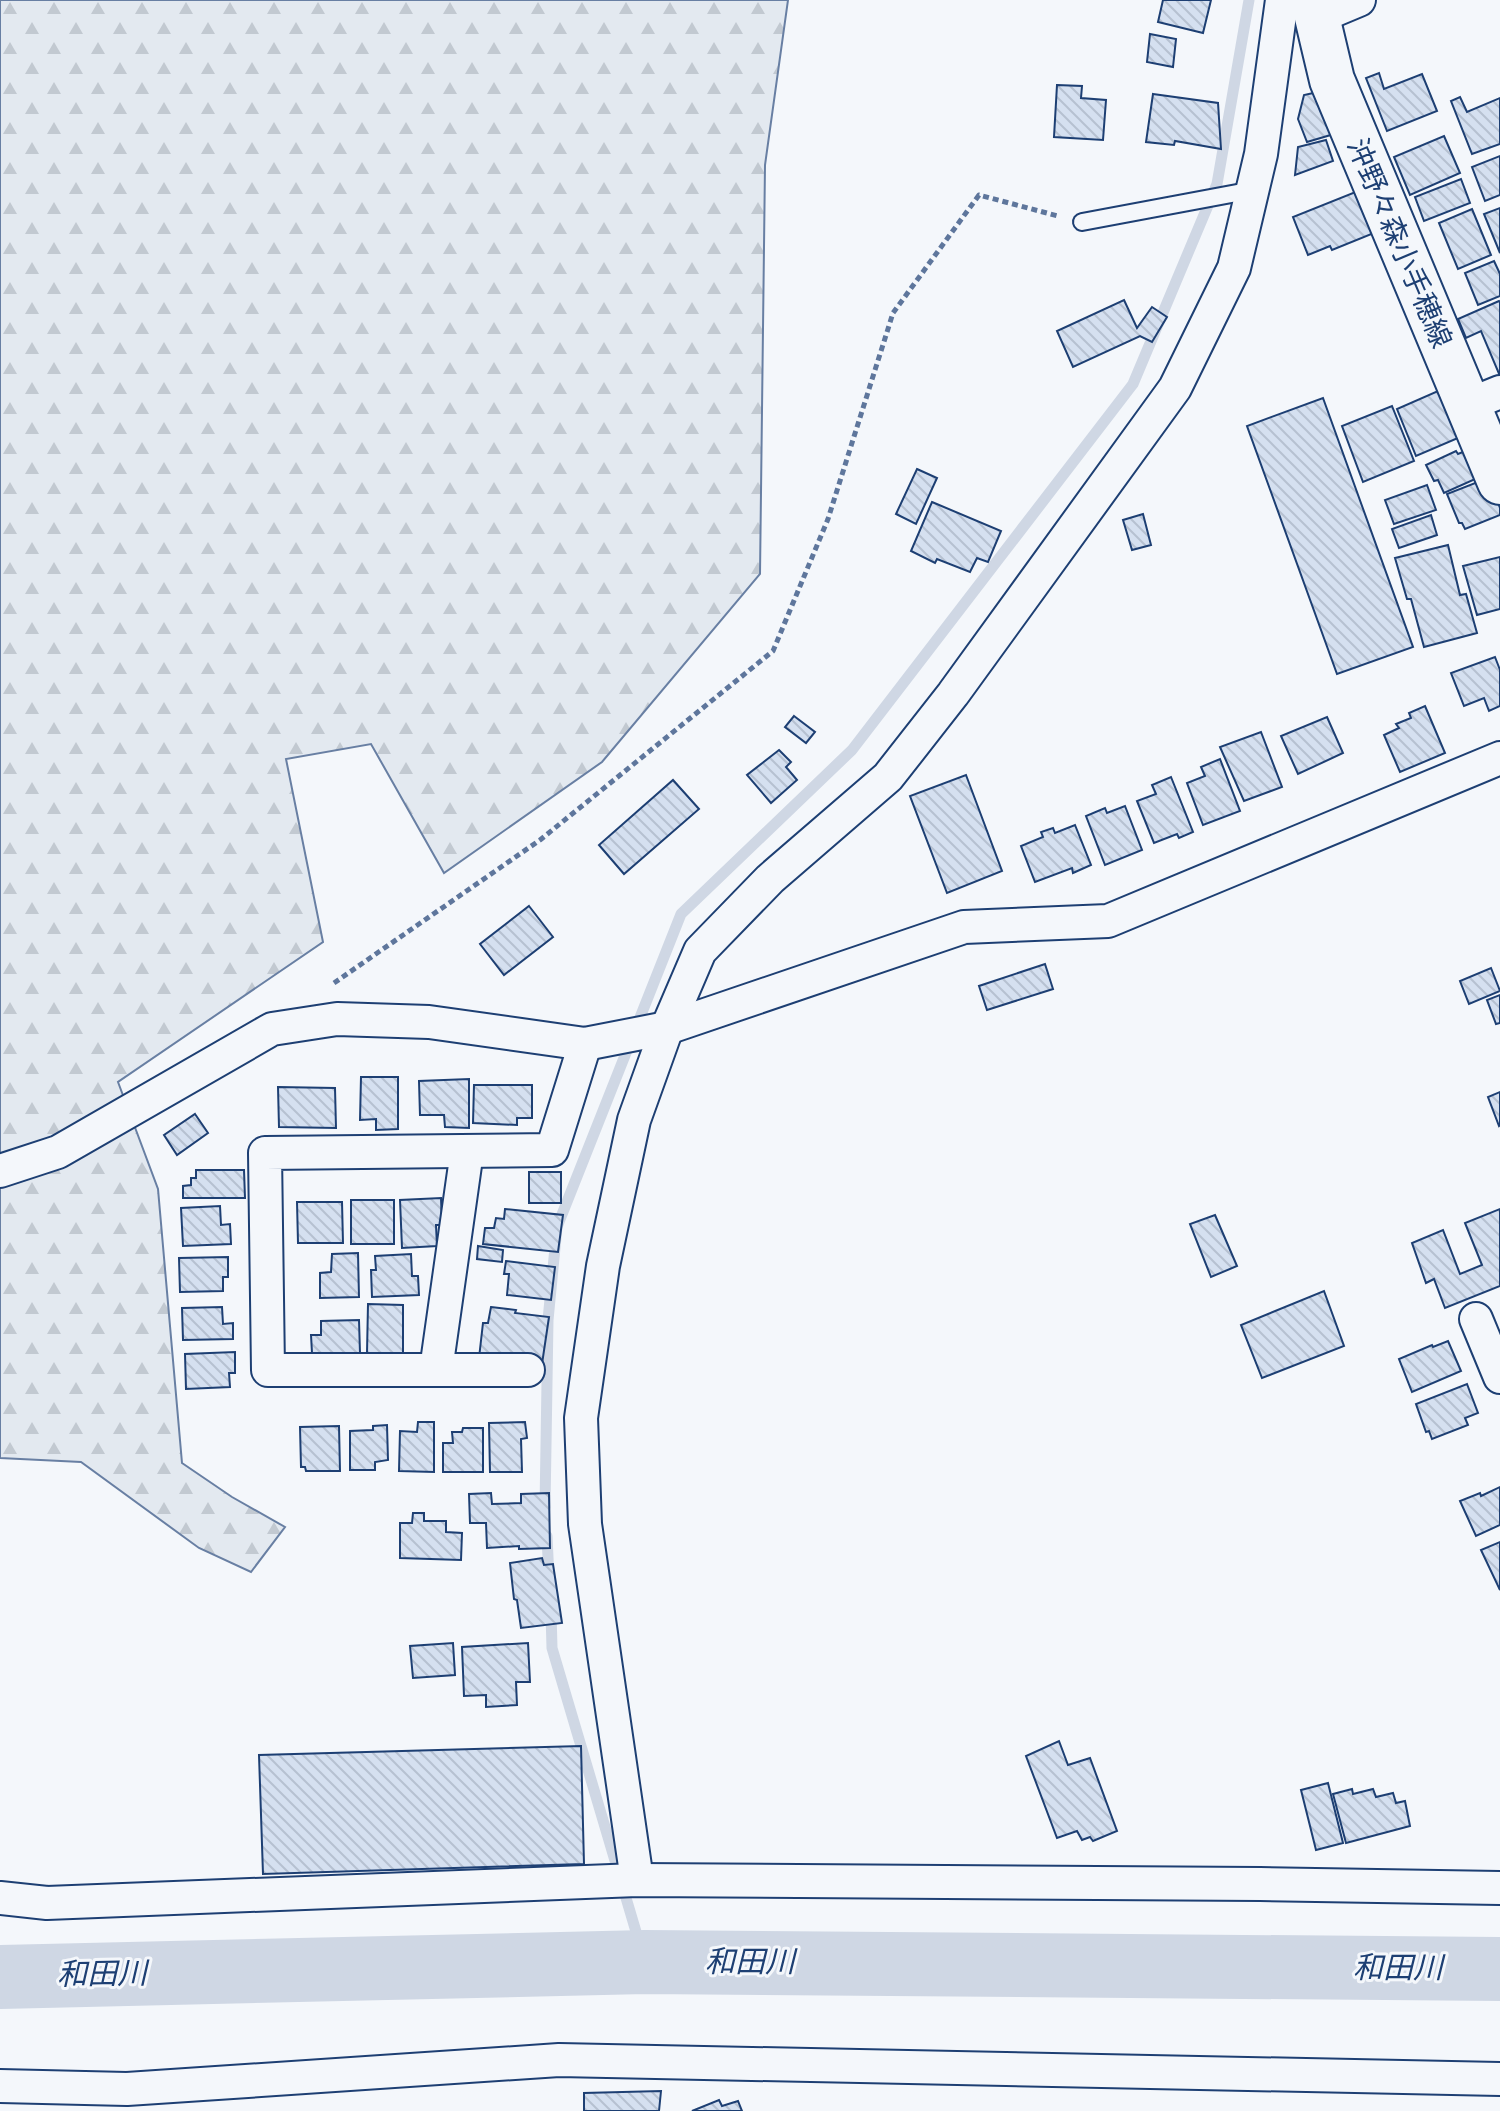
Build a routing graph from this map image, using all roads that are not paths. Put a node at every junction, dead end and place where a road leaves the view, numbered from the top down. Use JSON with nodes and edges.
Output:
{"nodes":[{"id":1,"x":1359,"y":0,"type":"edge"},
{"id":2,"x":1304,"y":6,"type":"edge"},
{"id":3,"x":1253,"y":190,"type":"junction"},
{"id":4,"x":1082,"y":222,"type":"road end"},
{"id":5,"x":1484,"y":399,"type":"edge"},
{"id":6,"x":1500,"y":482,"type":"edge"},
{"id":7,"x":1500,"y":758,"type":"edge"},
{"id":8,"x":667,"y":1028,"type":"junction"},
{"id":9,"x":585,"y":1044,"type":"junction"},
{"id":10,"x":467,"y":1151,"type":"junction"},
{"id":11,"x":0,"y":1171,"type":"edge"},
{"id":12,"x":1476,"y":1319,"type":"dead end"},
{"id":13,"x":436,"y":1370,"type":"junction"},
{"id":14,"x":528,"y":1370,"type":"dead end"},
{"id":15,"x":1500,"y":1377,"type":"edge"},
{"id":16,"x":637,"y":1880,"type":"junction"},
{"id":17,"x":1500,"y":1888,"type":"edge"},
{"id":18,"x":0,"y":1898,"type":"edge"},
{"id":19,"x":1500,"y":2079,"type":"edge"},
{"id":20,"x":0,"y":2086,"type":"edge"}],
"edges":[{"from":1,"to":2,"type":"street"},
{"from":2,"to":3,"type":"street"},
{"from":2,"to":5,"type":"main road","name":"沖野々森小手穂線"},
{"from":3,"to":4,"type":"lane"},
{"from":3,"to":8,"type":"street"},
{"from":5,"to":6,"type":"main road","name":"沖野々森小手穂線"},
{"from":7,"to":8,"type":"street"},
{"from":8,"to":9,"type":"street"},
{"from":8,"to":16,"type":"street"},
{"from":9,"to":10,"type":"street"},
{"from":9,"to":11,"type":"street"},
{"from":10,"to":13,"type":"street"},
{"from":10,"to":13,"type":"street"},
{"from":12,"to":15,"type":"street"},
{"from":13,"to":14,"type":"street"},
{"from":16,"to":17,"type":"street"},
{"from":16,"to":18,"type":"street"},
{"from":19,"to":20,"type":"street"}]}
